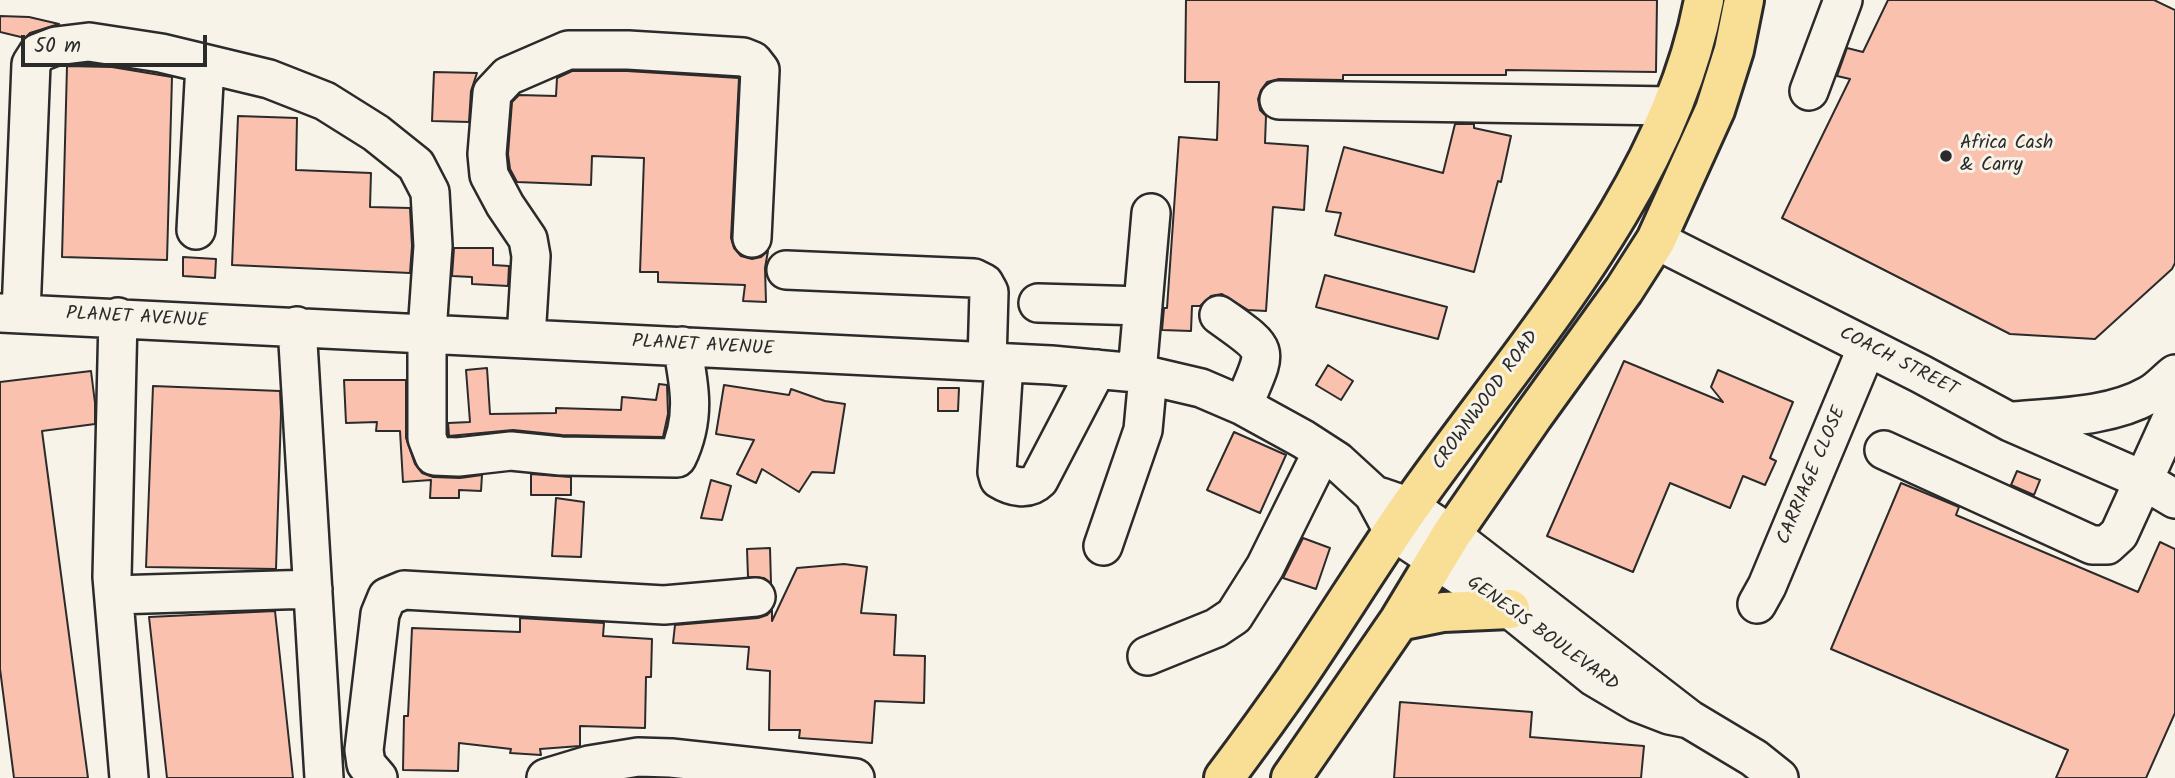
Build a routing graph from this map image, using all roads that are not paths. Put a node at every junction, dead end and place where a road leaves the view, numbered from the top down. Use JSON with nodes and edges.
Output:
{"nodes":[{"id":1,"x":1704,"y":0,"type":"edge"},
{"id":2,"x":1744,"y":0,"type":"edge"},
{"id":3,"x":1843,"y":0,"type":"edge"},
{"id":4,"x":205,"y":64,"type":"junction"},
{"id":5,"x":1809,"y":91,"type":"dead end"},
{"id":6,"x":1279,"y":100,"type":"dead end"},
{"id":7,"x":1672,"y":106,"type":"junction"},
{"id":8,"x":1151,"y":213,"type":"dead end"},
{"id":9,"x":196,"y":230,"type":"dead end"},
{"id":10,"x":752,"y":238,"type":"dead end"},
{"id":11,"x":1656,"y":240,"type":"junction"},
{"id":12,"x":786,"y":270,"type":"dead end"},
{"id":13,"x":1038,"y":303,"type":"dead end"},
{"id":14,"x":1143,"y":306,"type":"junction"},
{"id":15,"x":10,"y":313,"type":"edge"},
{"id":16,"x":1219,"y":315,"type":"dead end"},
{"id":17,"x":118,"y":317,"type":"junction"},
{"id":18,"x":298,"y":326,"type":"junction"},
{"id":19,"x":427,"y":332,"type":"junction"},
{"id":20,"x":526,"y":338,"type":"junction"},
{"id":21,"x":682,"y":346,"type":"junction"},
{"id":22,"x":1867,"y":347,"type":"junction"},
{"id":23,"x":995,"y":362,"type":"junction"},
{"id":24,"x":1097,"y":369,"type":"junction"},
{"id":25,"x":1142,"y":374,"type":"junction"},
{"id":26,"x":2175,"y":374,"type":"edge"},
{"id":27,"x":1243,"y":406,"type":"junction"},
{"id":28,"x":2175,"y":411,"type":"edge"},
{"id":29,"x":2010,"y":422,"type":"junction"},
{"id":30,"x":1884,"y":450,"type":"dead end"},
{"id":31,"x":1322,"y":452,"type":"junction"},
{"id":32,"x":2143,"y":480,"type":"junction"},
{"id":33,"x":2175,"y":499,"type":"edge"},
{"id":34,"x":1402,"y":519,"type":"junction"},
{"id":35,"x":1103,"y":546,"type":"dead end"},
{"id":36,"x":1444,"y":547,"type":"junction"},
{"id":37,"x":313,"y":590,"type":"junction"},
{"id":38,"x":114,"y":595,"type":"junction"},
{"id":39,"x":756,"y":597,"type":"dead end"},
{"id":40,"x":1757,"y":604,"type":"dead end"},
{"id":41,"x":1510,"y":609,"type":"junction"},
{"id":42,"x":1399,"y":621,"type":"junction"},
{"id":43,"x":1147,"y":656,"type":"dead end"},
{"id":44,"x":1689,"y":719,"type":"junction"},
{"id":45,"x":1761,"y":771,"type":"edge"},
{"id":46,"x":370,"y":773,"type":"edge"},
{"id":47,"x":129,"y":778,"type":"edge"},
{"id":48,"x":324,"y":778,"type":"edge"},
{"id":49,"x":546,"y":778,"type":"edge"},
{"id":50,"x":855,"y":778,"type":"edge"},
{"id":51,"x":1224,"y":778,"type":"edge"},
{"id":52,"x":1291,"y":778,"type":"edge"}],
"edges":[{"from":1,"to":7,"type":"main road","name":"CROWNWOOD ROAD"},
{"from":2,"to":11,"type":"main road"},
{"from":3,"to":5,"type":"street"},
{"from":4,"to":9,"type":"street"},
{"from":4,"to":15,"type":"street"},
{"from":4,"to":19,"type":"street"},
{"from":6,"to":7,"type":"street"},
{"from":7,"to":34,"type":"main road","name":"CROWNWOOD ROAD"},
{"from":8,"to":14,"type":"street"},
{"from":10,"to":20,"type":"street"},
{"from":11,"to":22,"type":"street","name":"COACH STREET"},
{"from":11,"to":36,"type":"main road"},
{"from":12,"to":23,"type":"street"},
{"from":13,"to":14,"type":"street"},
{"from":14,"to":25,"type":"street"},
{"from":15,"to":17,"type":"street","name":"PLANET AVENUE"},
{"from":16,"to":27,"type":"street"},
{"from":17,"to":18,"type":"street","name":"PLANET AVENUE"},
{"from":17,"to":38,"type":"street"},
{"from":18,"to":19,"type":"street","name":"PLANET AVENUE"},
{"from":18,"to":37,"type":"street"},
{"from":19,"to":20,"type":"street","name":"PLANET AVENUE"},
{"from":19,"to":21,"type":"street"},
{"from":20,"to":21,"type":"street","name":"PLANET AVENUE"},
{"from":21,"to":23,"type":"street","name":"PLANET AVENUE"},
{"from":22,"to":29,"type":"street","name":"COACH STREET"},
{"from":22,"to":40,"type":"street","name":"CARRIAGE CLOSE"},
{"from":23,"to":24,"type":"street","name":"PLANET AVENUE"},
{"from":23,"to":24,"type":"street"},
{"from":24,"to":25,"type":"street","name":"PLANET AVENUE"},
{"from":25,"to":27,"type":"street","name":"PLANET AVENUE"},
{"from":25,"to":35,"type":"street"},
{"from":26,"to":29,"type":"street"},
{"from":27,"to":31,"type":"street","name":"PLANET AVENUE"},
{"from":28,"to":32,"type":"street"},
{"from":29,"to":32,"type":"street","name":"COACH STREET"},
{"from":30,"to":32,"type":"street"},
{"from":31,"to":34,"type":"street","name":"PLANET AVENUE"},
{"from":31,"to":43,"type":"street"},
{"from":32,"to":33,"type":"street","name":"COACH STREET"},
{"from":34,"to":36,"type":"street","name":"PLANET AVENUE"},
{"from":34,"to":51,"type":"main road","name":"CROWNWOOD ROAD"},
{"from":36,"to":41,"type":"street","name":"GENESIS BOULEVARD"},
{"from":36,"to":42,"type":"main road"},
{"from":36,"to":44,"type":"street","name":"GENESIS BOULEVARD"},
{"from":37,"to":38,"type":"street"},
{"from":37,"to":48,"type":"street"},
{"from":38,"to":47,"type":"street"},
{"from":39,"to":46,"type":"street"},
{"from":41,"to":42,"type":"main road"},
{"from":41,"to":44,"type":"street","name":"GENESIS BOULEVARD"},
{"from":42,"to":52,"type":"main road"},
{"from":44,"to":45,"type":"street","name":"GENESIS BOULEVARD"},
{"from":49,"to":50,"type":"street"}]}
